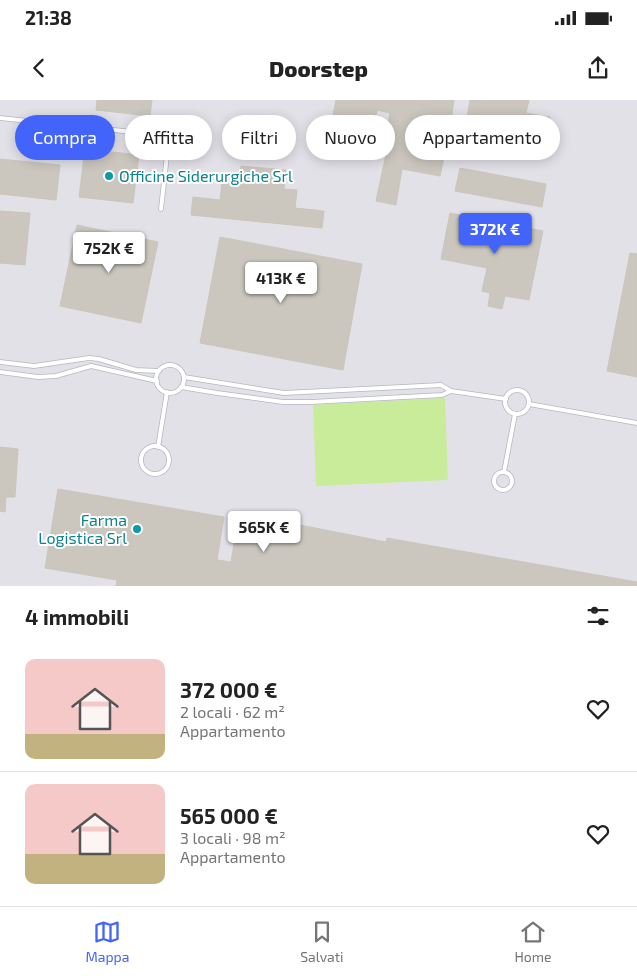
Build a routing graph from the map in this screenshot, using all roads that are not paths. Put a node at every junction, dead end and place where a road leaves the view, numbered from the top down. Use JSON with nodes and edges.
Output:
{"nodes":[{"id":1,"x":0,"y":118,"type":"edge"},
{"id":2,"x":161,"y":209,"type":"dead end"},
{"id":3,"x":0,"y":362,"type":"edge"},
{"id":4,"x":159,"y":371,"type":"junction"},
{"id":5,"x":0,"y":372,"type":"edge"},
{"id":6,"x":184,"y":376,"type":"junction"},
{"id":7,"x":157,"y":381,"type":"junction"},
{"id":8,"x":181,"y":387,"type":"junction"},
{"id":9,"x":452,"y":391,"type":"junction"},
{"id":10,"x":167,"y":392,"type":"junction"},
{"id":11,"x":506,"y":399,"type":"junction"},
{"id":12,"x":529,"y":404,"type":"junction"},
{"id":13,"x":515,"y":414,"type":"junction"},
{"id":14,"x":637,"y":423,"type":"edge"},
{"id":15,"x":158,"y":447,"type":"junction"},
{"id":16,"x":504,"y":472,"type":"junction"}],
"edges":[{"from":1,"to":2,"type":"lane"},
{"from":3,"to":4,"type":"lane"},
{"from":4,"to":6,"type":"lane"},
{"from":4,"to":7,"type":"lane"},
{"from":5,"to":7,"type":"lane"},
{"from":6,"to":8,"type":"lane"},
{"from":6,"to":9,"type":"lane"},
{"from":7,"to":10,"type":"lane"},
{"from":8,"to":9,"type":"lane"},
{"from":8,"to":10,"type":"lane"},
{"from":9,"to":11,"type":"lane"},
{"from":10,"to":15,"type":"lane"},
{"from":11,"to":12,"type":"lane"},
{"from":11,"to":13,"type":"lane"},
{"from":12,"to":13,"type":"lane"},
{"from":12,"to":14,"type":"lane"},
{"from":13,"to":16,"type":"lane"},
{"from":15,"to":15,"type":"lane"},
{"from":16,"to":16,"type":"lane"}]}
